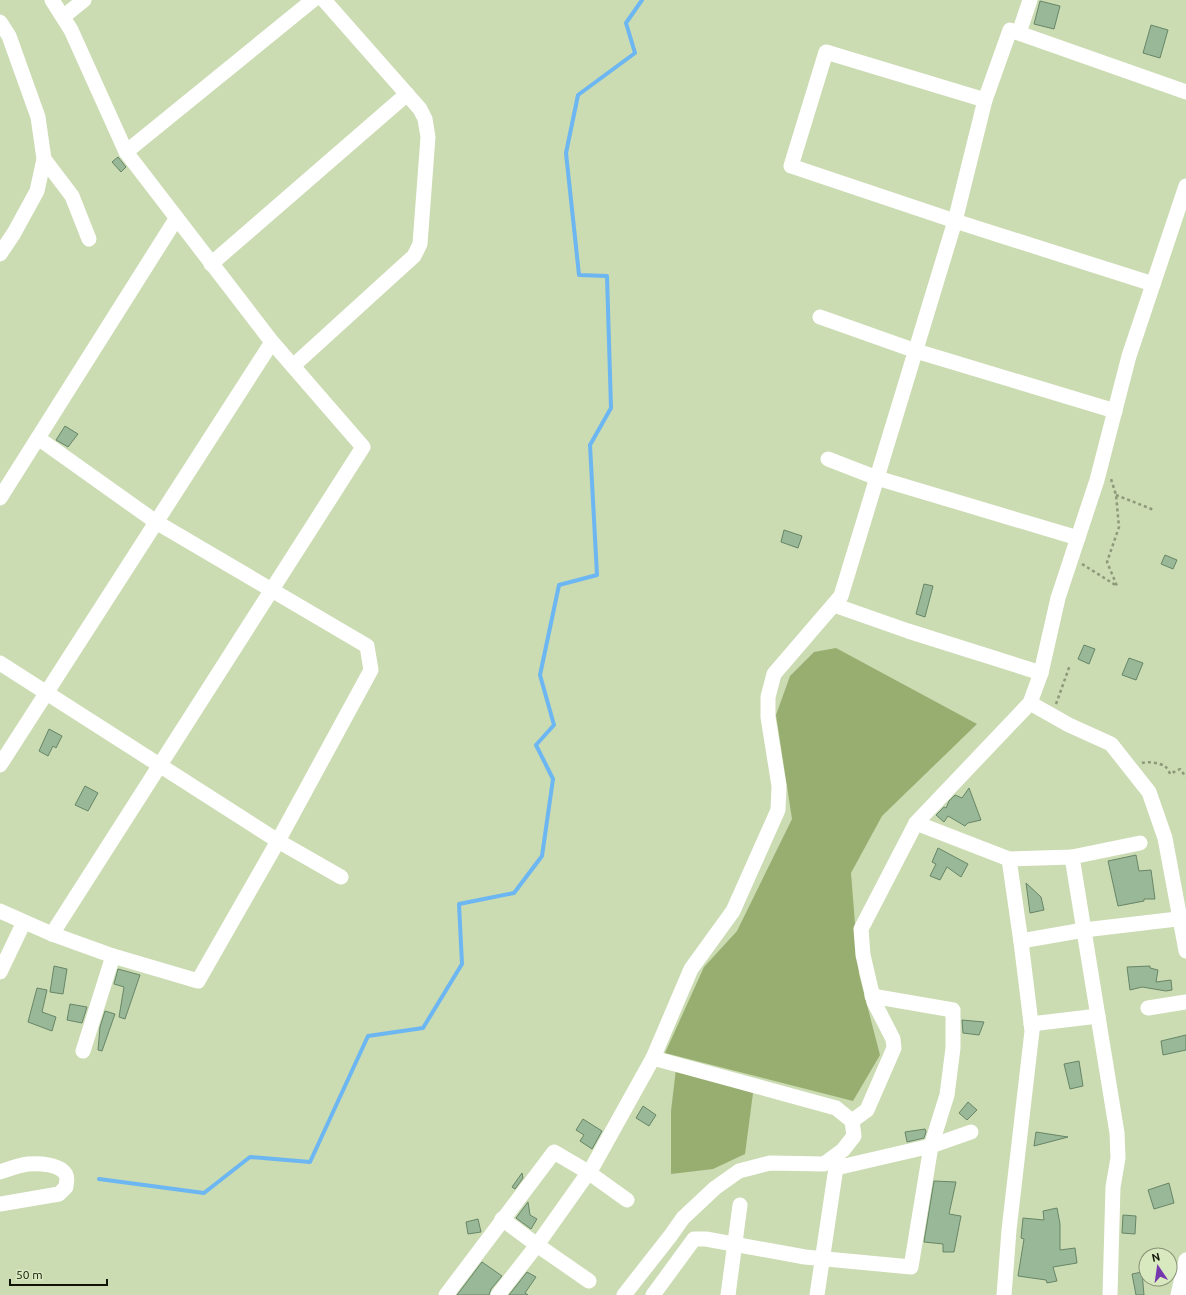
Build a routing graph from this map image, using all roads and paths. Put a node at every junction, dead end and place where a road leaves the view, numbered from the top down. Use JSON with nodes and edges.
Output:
{"nodes":[{"id":1,"x":52,"y":0,"type":"edge"},
{"id":2,"x":84,"y":0,"type":"edge"},
{"id":3,"x":313,"y":0,"type":"edge"},
{"id":4,"x":324,"y":0,"type":"edge"},
{"id":5,"x":1030,"y":0,"type":"edge"},
{"id":6,"x":63,"y":17,"type":"junction"},
{"id":7,"x":0,"y":22,"type":"edge"},
{"id":8,"x":1019,"y":33,"type":"junction"},
{"id":9,"x":1186,"y":92,"type":"edge"},
{"id":10,"x":407,"y":94,"type":"junction"},
{"id":11,"x":985,"y":100,"type":"junction"},
{"id":12,"x":126,"y":152,"type":"junction"},
{"id":13,"x":44,"y":159,"type":"junction"},
{"id":14,"x":1186,"y":186,"type":"edge"},
{"id":15,"x":176,"y":219,"type":"junction"},
{"id":16,"x":955,"y":222,"type":"junction"},
{"id":17,"x":90,"y":239,"type":"dead end"},
{"id":18,"x":0,"y":254,"type":"edge"},
{"id":19,"x":211,"y":264,"type":"junction"},
{"id":20,"x":1153,"y":284,"type":"junction"},
{"id":21,"x":820,"y":318,"type":"dead end"},
{"id":22,"x":272,"y":342,"type":"junction"},
{"id":23,"x":916,"y":351,"type":"junction"},
{"id":24,"x":293,"y":366,"type":"junction"},
{"id":25,"x":1115,"y":411,"type":"junction"},
{"id":26,"x":38,"y":438,"type":"junction"},
{"id":27,"x":1104,"y":456,"type":"junction"},
{"id":28,"x":828,"y":459,"type":"dead end"},
{"id":29,"x":877,"y":478,"type":"junction"},
{"id":30,"x":1116,"y":494,"type":"junction"},
{"id":31,"x":0,"y":498,"type":"edge"},
{"id":32,"x":1154,"y":510,"type":"dead end"},
{"id":33,"x":156,"y":522,"type":"junction"},
{"id":34,"x":1078,"y":538,"type":"junction"},
{"id":35,"x":1071,"y":558,"type":"junction"},
{"id":36,"x":272,"y":590,"type":"junction"},
{"id":37,"x":834,"y":604,"type":"junction"},
{"id":38,"x":0,"y":663,"type":"edge"},
{"id":39,"x":1070,"y":666,"type":"dead end"},
{"id":40,"x":1041,"y":673,"type":"junction"},
{"id":41,"x":46,"y":693,"type":"junction"},
{"id":42,"x":1030,"y":703,"type":"junction"},
{"id":43,"x":1051,"y":715,"type":"junction"},
{"id":44,"x":1124,"y":761,"type":"junction"},
{"id":45,"x":0,"y":765,"type":"edge"},
{"id":46,"x":160,"y":766,"type":"junction"},
{"id":47,"x":1186,"y":777,"type":"edge"},
{"id":48,"x":916,"y":823,"type":"junction"},
{"id":49,"x":278,"y":841,"type":"junction"},
{"id":50,"x":1140,"y":843,"type":"dead end"},
{"id":51,"x":1072,"y":857,"type":"junction"},
{"id":52,"x":1009,"y":859,"type":"junction"},
{"id":53,"x":341,"y":877,"type":"dead end"},
{"id":54,"x":0,"y":911,"type":"edge"},
{"id":55,"x":1183,"y":919,"type":"edge"},
{"id":56,"x":24,"y":922,"type":"junction"},
{"id":57,"x":1084,"y":930,"type":"junction"},
{"id":58,"x":52,"y":934,"type":"junction"},
{"id":59,"x":1021,"y":941,"type":"junction"},
{"id":60,"x":1186,"y":951,"type":"edge"},
{"id":61,"x":114,"y":956,"type":"junction"},
{"id":62,"x":0,"y":972,"type":"edge"},
{"id":63,"x":872,"y":996,"type":"junction"},
{"id":64,"x":1186,"y":1002,"type":"edge"},
{"id":65,"x":1148,"y":1008,"type":"dead end"},
{"id":66,"x":1098,"y":1016,"type":"junction"},
{"id":67,"x":1032,"y":1024,"type":"junction"},
{"id":68,"x":83,"y":1051,"type":"dead end"},
{"id":69,"x":653,"y":1058,"type":"junction"},
{"id":70,"x":852,"y":1121,"type":"junction"},
{"id":71,"x":971,"y":1132,"type":"dead end"},
{"id":72,"x":930,"y":1146,"type":"junction"},
{"id":73,"x":837,"y":1161,"type":"junction"},
{"id":74,"x":0,"y":1172,"type":"edge"},
{"id":75,"x":588,"y":1172,"type":"junction"},
{"id":76,"x":627,"y":1200,"type":"dead end"},
{"id":77,"x":0,"y":1204,"type":"edge"},
{"id":78,"x":740,"y":1206,"type":"dead end"},
{"id":79,"x":502,"y":1219,"type":"junction"},
{"id":80,"x":536,"y":1245,"type":"junction"},
{"id":81,"x":734,"y":1245,"type":"junction"},
{"id":82,"x":822,"y":1259,"type":"junction"},
{"id":83,"x":1186,"y":1260,"type":"edge"},
{"id":84,"x":589,"y":1281,"type":"dead end"},
{"id":85,"x":446,"y":1295,"type":"edge"},
{"id":86,"x":498,"y":1295,"type":"edge"},
{"id":87,"x":624,"y":1295,"type":"edge"},
{"id":88,"x":652,"y":1295,"type":"edge"},
{"id":89,"x":728,"y":1295,"type":"edge"},
{"id":90,"x":817,"y":1295,"type":"edge"},
{"id":91,"x":1004,"y":1295,"type":"edge"},
{"id":92,"x":1110,"y":1295,"type":"edge"},
{"id":93,"x":1178,"y":1295,"type":"edge"}],
"edges":[{"from":1,"to":6,"type":"street"},
{"from":2,"to":6,"type":"street"},
{"from":3,"to":12,"type":"street"},
{"from":4,"to":10,"type":"street"},
{"from":5,"to":8,"type":"street"},
{"from":6,"to":12,"type":"street"},
{"from":7,"to":13,"type":"street"},
{"from":8,"to":9,"type":"street"},
{"from":8,"to":11,"type":"street"},
{"from":10,"to":19,"type":"street"},
{"from":10,"to":24,"type":"street"},
{"from":11,"to":16,"type":"street"},
{"from":11,"to":16,"type":"street"},
{"from":12,"to":15,"type":"street"},
{"from":13,"to":17,"type":"street"},
{"from":13,"to":18,"type":"street"},
{"from":14,"to":20,"type":"street"},
{"from":15,"to":19,"type":"street"},
{"from":15,"to":26,"type":"street"},
{"from":16,"to":20,"type":"street"},
{"from":16,"to":23,"type":"street"},
{"from":19,"to":22,"type":"street"},
{"from":20,"to":25,"type":"street"},
{"from":21,"to":23,"type":"street"},
{"from":22,"to":24,"type":"street"},
{"from":22,"to":33,"type":"street"},
{"from":23,"to":25,"type":"street"},
{"from":23,"to":29,"type":"street"},
{"from":24,"to":36,"type":"street"},
{"from":25,"to":27,"type":"street"},
{"from":26,"to":31,"type":"street"},
{"from":26,"to":33,"type":"street"},
{"from":27,"to":30,"type":"path"},
{"from":27,"to":34,"type":"street"},
{"from":28,"to":29,"type":"street"},
{"from":29,"to":34,"type":"street"},
{"from":29,"to":37,"type":"street"},
{"from":30,"to":32,"type":"path"},
{"from":30,"to":35,"type":"path"},
{"from":33,"to":36,"type":"street"},
{"from":33,"to":41,"type":"street"},
{"from":34,"to":35,"type":"street"},
{"from":35,"to":40,"type":"street"},
{"from":36,"to":46,"type":"street"},
{"from":36,"to":49,"type":"street"},
{"from":37,"to":40,"type":"street"},
{"from":37,"to":69,"type":"street"},
{"from":38,"to":41,"type":"street"},
{"from":39,"to":43,"type":"path"},
{"from":40,"to":42,"type":"street"},
{"from":41,"to":45,"type":"street"},
{"from":41,"to":46,"type":"street"},
{"from":42,"to":43,"type":"street"},
{"from":42,"to":48,"type":"street"},
{"from":43,"to":44,"type":"street"},
{"from":44,"to":47,"type":"path"},
{"from":44,"to":55,"type":"street"},
{"from":46,"to":49,"type":"street"},
{"from":46,"to":58,"type":"street"},
{"from":48,"to":52,"type":"street"},
{"from":48,"to":63,"type":"street"},
{"from":49,"to":53,"type":"street"},
{"from":49,"to":61,"type":"street"},
{"from":50,"to":51,"type":"street"},
{"from":51,"to":52,"type":"street"},
{"from":51,"to":57,"type":"street"},
{"from":52,"to":59,"type":"street"},
{"from":54,"to":56,"type":"street"},
{"from":55,"to":57,"type":"street"},
{"from":55,"to":60,"type":"street"},
{"from":56,"to":58,"type":"street"},
{"from":56,"to":62,"type":"street"},
{"from":57,"to":59,"type":"street"},
{"from":57,"to":66,"type":"street"},
{"from":58,"to":61,"type":"street"},
{"from":59,"to":67,"type":"street"},
{"from":61,"to":68,"type":"street"},
{"from":63,"to":70,"type":"street"},
{"from":63,"to":72,"type":"street"},
{"from":64,"to":65,"type":"street"},
{"from":66,"to":67,"type":"street"},
{"from":66,"to":92,"type":"street"},
{"from":67,"to":91,"type":"street"},
{"from":69,"to":70,"type":"street"},
{"from":69,"to":75,"type":"street"},
{"from":70,"to":73,"type":"street"},
{"from":71,"to":72,"type":"street"},
{"from":72,"to":73,"type":"street"},
{"from":72,"to":82,"type":"street"},
{"from":73,"to":82,"type":"street"},
{"from":73,"to":87,"type":"street"},
{"from":74,"to":77,"type":"street"},
{"from":75,"to":76,"type":"street"},
{"from":75,"to":79,"type":"street"},
{"from":75,"to":80,"type":"street"},
{"from":78,"to":81,"type":"street"},
{"from":79,"to":80,"type":"street"},
{"from":79,"to":85,"type":"street"},
{"from":80,"to":84,"type":"street"},
{"from":80,"to":86,"type":"street"},
{"from":81,"to":82,"type":"street"},
{"from":81,"to":88,"type":"street"},
{"from":81,"to":89,"type":"street"},
{"from":82,"to":90,"type":"street"},
{"from":83,"to":93,"type":"street"}]}
